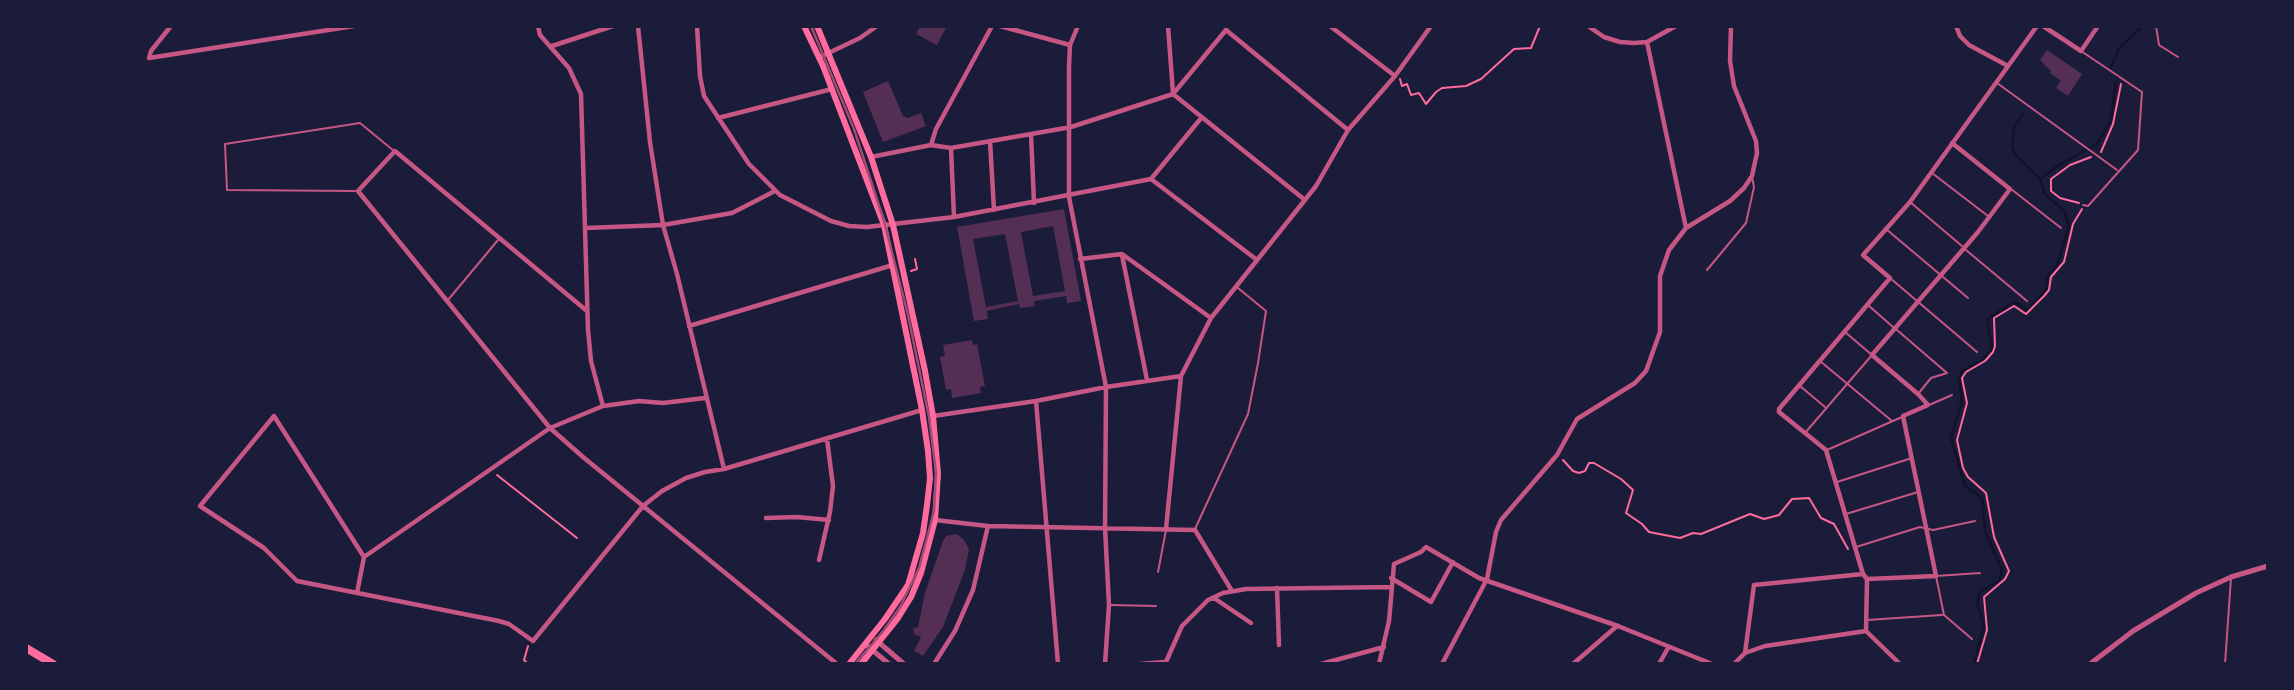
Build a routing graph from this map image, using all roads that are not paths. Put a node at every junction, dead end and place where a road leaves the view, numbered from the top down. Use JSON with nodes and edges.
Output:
{"nodes":[{"id":1,"x":171,"y":26,"type":"edge"},
{"id":2,"x":354,"y":26,"type":"edge"},
{"id":3,"x":538,"y":26,"type":"edge"},
{"id":4,"x":613,"y":26,"type":"edge"},
{"id":5,"x":638,"y":26,"type":"edge"},
{"id":6,"x":697,"y":26,"type":"edge"},
{"id":7,"x":804,"y":26,"type":"edge"},
{"id":8,"x":817,"y":26,"type":"edge"},
{"id":9,"x":877,"y":26,"type":"edge"},
{"id":10,"x":992,"y":26,"type":"edge"},
{"id":11,"x":1000,"y":26,"type":"edge"},
{"id":12,"x":1078,"y":26,"type":"edge"},
{"id":13,"x":1168,"y":26,"type":"edge"},
{"id":14,"x":1329,"y":26,"type":"edge"},
{"id":15,"x":1431,"y":26,"type":"edge"},
{"id":16,"x":1588,"y":26,"type":"edge"},
{"id":17,"x":1676,"y":26,"type":"edge"},
{"id":18,"x":1731,"y":26,"type":"edge"},
{"id":19,"x":1956,"y":26,"type":"edge"},
{"id":20,"x":2037,"y":26,"type":"edge"},
{"id":21,"x":2043,"y":26,"type":"edge"},
{"id":22,"x":2098,"y":26,"type":"edge"},
{"id":23,"x":2156,"y":26,"type":"edge"},
{"id":24,"x":1226,"y":28,"type":"edge"},
{"id":25,"x":1647,"y":42,"type":"junction"},
{"id":26,"x":1070,"y":45,"type":"junction"},
{"id":27,"x":552,"y":46,"type":"junction"},
{"id":28,"x":2081,"y":51,"type":"junction"},
{"id":29,"x":830,"y":53,"type":"junction"},
{"id":30,"x":820,"y":57,"type":"junction"},
{"id":31,"x":2178,"y":57,"type":"dead end"},
{"id":32,"x":2008,"y":66,"type":"junction"},
{"id":33,"x":1395,"y":76,"type":"junction"},
{"id":34,"x":1996,"y":83,"type":"junction"},
{"id":35,"x":833,"y":89,"type":"junction"},
{"id":36,"x":1173,"y":94,"type":"junction"},
{"id":37,"x":1202,"y":117,"type":"junction"},
{"id":38,"x":718,"y":118,"type":"junction"},
{"id":39,"x":1071,"y":127,"type":"junction"},
{"id":40,"x":1348,"y":130,"type":"junction"},
{"id":41,"x":1031,"y":134,"type":"junction"},
{"id":42,"x":990,"y":141,"type":"junction"},
{"id":43,"x":1952,"y":144,"type":"junction"},
{"id":44,"x":931,"y":145,"type":"junction"},
{"id":45,"x":951,"y":148,"type":"junction"},
{"id":46,"x":395,"y":151,"type":"junction"},
{"id":47,"x":871,"y":157,"type":"junction"},
{"id":48,"x":2118,"y":171,"type":"junction"},
{"id":49,"x":1931,"y":172,"type":"junction"},
{"id":50,"x":1752,"y":176,"type":"junction"},
{"id":51,"x":1151,"y":179,"type":"junction"},
{"id":52,"x":2010,"y":189,"type":"junction"},
{"id":53,"x":358,"y":191,"type":"junction"},
{"id":54,"x":775,"y":191,"type":"junction"},
{"id":55,"x":1069,"y":197,"type":"junction"},
{"id":56,"x":1305,"y":200,"type":"junction"},
{"id":57,"x":1910,"y":202,"type":"junction"},
{"id":58,"x":1034,"y":203,"type":"junction"},
{"id":59,"x":2083,"y":205,"type":"road end"},
{"id":60,"x":994,"y":211,"type":"junction"},
{"id":61,"x":1988,"y":216,"type":"junction"},
{"id":62,"x":954,"y":218,"type":"junction"},
{"id":63,"x":663,"y":225,"type":"junction"},
{"id":64,"x":884,"y":225,"type":"junction"},
{"id":65,"x":893,"y":225,"type":"junction"},
{"id":66,"x":585,"y":228,"type":"junction"},
{"id":67,"x":1686,"y":228,"type":"junction"},
{"id":68,"x":1886,"y":229,"type":"junction"},
{"id":69,"x":2061,"y":229,"type":"dead end"},
{"id":70,"x":499,"y":239,"type":"junction"},
{"id":71,"x":1964,"y":248,"type":"junction"},
{"id":72,"x":1122,"y":254,"type":"junction"},
{"id":73,"x":1080,"y":259,"type":"junction"},
{"id":74,"x":1257,"y":260,"type":"junction"},
{"id":75,"x":893,"y":264,"type":"junction"},
{"id":76,"x":1707,"y":270,"type":"dead end"},
{"id":77,"x":1941,"y":275,"type":"junction"},
{"id":78,"x":1890,"y":278,"type":"junction"},
{"id":79,"x":1237,"y":287,"type":"junction"},
{"id":80,"x":1969,"y":299,"type":"dead end"},
{"id":81,"x":447,"y":301,"type":"junction"},
{"id":82,"x":2026,"y":301,"type":"dead end"},
{"id":83,"x":1918,"y":302,"type":"junction"},
{"id":84,"x":1867,"y":304,"type":"junction"},
{"id":85,"x":587,"y":312,"type":"junction"},
{"id":86,"x":1211,"y":318,"type":"junction"},
{"id":87,"x":689,"y":326,"type":"junction"},
{"id":88,"x":1895,"y":328,"type":"junction"},
{"id":89,"x":1844,"y":332,"type":"junction"},
{"id":90,"x":1977,"y":352,"type":"dead end"},
{"id":91,"x":1872,"y":355,"type":"junction"},
{"id":92,"x":1820,"y":361,"type":"junction"},
{"id":93,"x":1181,"y":376,"type":"junction"},
{"id":94,"x":1147,"y":380,"type":"junction"},
{"id":95,"x":1847,"y":384,"type":"junction"},
{"id":96,"x":1799,"y":385,"type":"junction"},
{"id":97,"x":1106,"y":387,"type":"junction"},
{"id":98,"x":1918,"y":394,"type":"junction"},
{"id":99,"x":1952,"y":395,"type":"dead end"},
{"id":100,"x":705,"y":398,"type":"junction"},
{"id":101,"x":1036,"y":401,"type":"junction"},
{"id":102,"x":1928,"y":405,"type":"junction"},
{"id":103,"x":603,"y":406,"type":"junction"},
{"id":104,"x":1826,"y":408,"type":"junction"},
{"id":105,"x":922,"y":410,"type":"junction"},
{"id":106,"x":933,"y":416,"type":"junction"},
{"id":107,"x":1903,"y":416,"type":"junction"},
{"id":108,"x":1892,"y":421,"type":"junction"},
{"id":109,"x":550,"y":428,"type":"junction"},
{"id":110,"x":1805,"y":433,"type":"junction"},
{"id":111,"x":827,"y":439,"type":"junction"},
{"id":112,"x":1826,"y":450,"type":"junction"},
{"id":113,"x":1912,"y":458,"type":"junction"},
{"id":114,"x":724,"y":469,"type":"junction"},
{"id":115,"x":1836,"y":482,"type":"junction"},
{"id":116,"x":1919,"y":491,"type":"junction"},
{"id":117,"x":643,"y":506,"type":"junction"},
{"id":118,"x":1845,"y":514,"type":"junction"},
{"id":119,"x":766,"y":518,"type":"dead end"},
{"id":120,"x":829,"y":520,"type":"junction"},
{"id":121,"x":935,"y":520,"type":"junction"},
{"id":122,"x":1975,"y":521,"type":"dead end"},
{"id":123,"x":988,"y":526,"type":"junction"},
{"id":124,"x":1046,"y":527,"type":"junction"},
{"id":125,"x":1105,"y":527,"type":"junction"},
{"id":126,"x":1926,"y":528,"type":"junction"},
{"id":127,"x":1166,"y":529,"type":"junction"},
{"id":128,"x":1195,"y":530,"type":"junction"},
{"id":129,"x":1855,"y":547,"type":"junction"},
{"id":130,"x":365,"y":557,"type":"junction"},
{"id":131,"x":819,"y":560,"type":"dead end"},
{"id":132,"x":1453,"y":562,"type":"junction"},
{"id":133,"x":2268,"y":566,"type":"edge"},
{"id":134,"x":1158,"y":572,"type":"dead end"},
{"id":135,"x":1980,"y":573,"type":"dead end"},
{"id":136,"x":1865,"y":576,"type":"junction"},
{"id":137,"x":1936,"y":576,"type":"junction"},
{"id":138,"x":2231,"y":577,"type":"junction"},
{"id":139,"x":1391,"y":578,"type":"junction"},
{"id":140,"x":1487,"y":579,"type":"junction"},
{"id":141,"x":1391,"y":587,"type":"junction"},
{"id":142,"x":1277,"y":588,"type":"junction"},
{"id":143,"x":1232,"y":591,"type":"junction"},
{"id":144,"x":358,"y":593,"type":"junction"},
{"id":145,"x":1214,"y":598,"type":"junction"},
{"id":146,"x":1109,"y":605,"type":"junction"},
{"id":147,"x":1156,"y":606,"type":"dead end"},
{"id":148,"x":1944,"y":615,"type":"junction"},
{"id":149,"x":1866,"y":620,"type":"junction"},
{"id":150,"x":1251,"y":623,"type":"dead end"},
{"id":151,"x":1618,"y":626,"type":"junction"},
{"id":152,"x":1866,"y":631,"type":"junction"},
{"id":153,"x":871,"y":636,"type":"junction"},
{"id":154,"x":1972,"y":639,"type":"dead end"},
{"id":155,"x":878,"y":642,"type":"junction"},
{"id":156,"x":865,"y":644,"type":"junction"},
{"id":157,"x":1279,"y":645,"type":"dead end"},
{"id":158,"x":1385,"y":647,"type":"junction"},
{"id":159,"x":26,"y":648,"type":"edge"},
{"id":160,"x":1668,"y":648,"type":"junction"},
{"id":161,"x":872,"y":651,"type":"junction"},
{"id":162,"x":1745,"y":653,"type":"junction"},
{"id":163,"x":1165,"y":663,"type":"edge"},
{"id":164,"x":1444,"y":663,"type":"edge"},
{"id":165,"x":53,"y":664,"type":"edge"},
{"id":166,"x":837,"y":664,"type":"edge"},
{"id":167,"x":849,"y":664,"type":"edge"},
{"id":168,"x":861,"y":664,"type":"edge"},
{"id":169,"x":889,"y":664,"type":"edge"},
{"id":170,"x":904,"y":664,"type":"edge"},
{"id":171,"x":934,"y":664,"type":"edge"},
{"id":172,"x":1058,"y":664,"type":"edge"},
{"id":173,"x":1105,"y":664,"type":"edge"},
{"id":174,"x":1140,"y":664,"type":"edge"},
{"id":175,"x":1321,"y":664,"type":"edge"},
{"id":176,"x":1379,"y":664,"type":"edge"},
{"id":177,"x":1573,"y":664,"type":"edge"},
{"id":178,"x":1659,"y":664,"type":"edge"},
{"id":179,"x":1712,"y":664,"type":"edge"},
{"id":180,"x":1734,"y":664,"type":"edge"},
{"id":181,"x":1900,"y":664,"type":"edge"},
{"id":182,"x":2090,"y":664,"type":"edge"},
{"id":183,"x":2225,"y":664,"type":"edge"}],
"edges":[{"from":1,"to":2,"type":"street"},
{"from":3,"to":27,"type":"street"},
{"from":4,"to":27,"type":"street"},
{"from":5,"to":63,"type":"street"},
{"from":6,"to":38,"type":"street"},
{"from":7,"to":30,"type":"main road"},
{"from":8,"to":29,"type":"main road"},
{"from":9,"to":29,"type":"street"},
{"from":10,"to":44,"type":"street"},
{"from":11,"to":26,"type":"street"},
{"from":12,"to":26,"type":"street"},
{"from":13,"to":36,"type":"street"},
{"from":14,"to":33,"type":"street"},
{"from":15,"to":33,"type":"street"},
{"from":16,"to":25,"type":"street"},
{"from":17,"to":25,"type":"street"},
{"from":18,"to":50,"type":"street"},
{"from":19,"to":32,"type":"street"},
{"from":20,"to":32,"type":"street"},
{"from":21,"to":28,"type":"street"},
{"from":22,"to":28,"type":"street"},
{"from":23,"to":31,"type":"lane"},
{"from":24,"to":36,"type":"street"},
{"from":24,"to":40,"type":"street"},
{"from":25,"to":67,"type":"street"},
{"from":26,"to":39,"type":"street"},
{"from":27,"to":66,"type":"street"},
{"from":28,"to":48,"type":"lane"},
{"from":29,"to":30,"type":"street"},
{"from":29,"to":47,"type":"main road"},
{"from":30,"to":35,"type":"main road"},
{"from":32,"to":34,"type":"street"},
{"from":33,"to":40,"type":"street"},
{"from":34,"to":43,"type":"street"},
{"from":34,"to":48,"type":"lane"},
{"from":35,"to":38,"type":"street"},
{"from":35,"to":64,"type":"main road"},
{"from":36,"to":37,"type":"street"},
{"from":36,"to":39,"type":"street"},
{"from":37,"to":51,"type":"street"},
{"from":37,"to":56,"type":"street"},
{"from":38,"to":54,"type":"street"},
{"from":39,"to":41,"type":"street"},
{"from":39,"to":55,"type":"street"},
{"from":40,"to":56,"type":"street"},
{"from":41,"to":42,"type":"street"},
{"from":41,"to":58,"type":"street"},
{"from":42,"to":45,"type":"street"},
{"from":42,"to":60,"type":"street"},
{"from":43,"to":49,"type":"street"},
{"from":43,"to":52,"type":"street"},
{"from":44,"to":45,"type":"street"},
{"from":44,"to":47,"type":"street"},
{"from":45,"to":62,"type":"street"},
{"from":46,"to":53,"type":"street"},
{"from":46,"to":53,"type":"lane"},
{"from":46,"to":70,"type":"street"},
{"from":47,"to":65,"type":"main road"},
{"from":48,"to":59,"type":"lane"},
{"from":49,"to":57,"type":"street"},
{"from":49,"to":61,"type":"lane"},
{"from":50,"to":67,"type":"street"},
{"from":50,"to":76,"type":"lane"},
{"from":51,"to":55,"type":"street"},
{"from":51,"to":74,"type":"street"},
{"from":52,"to":61,"type":"street"},
{"from":52,"to":69,"type":"lane"},
{"from":53,"to":81,"type":"street"},
{"from":54,"to":63,"type":"street"},
{"from":54,"to":64,"type":"street"},
{"from":55,"to":58,"type":"street"},
{"from":55,"to":73,"type":"street"},
{"from":56,"to":74,"type":"street"},
{"from":57,"to":68,"type":"street"},
{"from":57,"to":71,"type":"lane"},
{"from":58,"to":60,"type":"street"},
{"from":60,"to":62,"type":"street"},
{"from":61,"to":71,"type":"street"},
{"from":62,"to":65,"type":"street"},
{"from":63,"to":66,"type":"street"},
{"from":63,"to":87,"type":"street"},
{"from":64,"to":65,"type":"street"},
{"from":64,"to":75,"type":"main road"},
{"from":65,"to":106,"type":"main road"},
{"from":66,"to":85,"type":"street"},
{"from":67,"to":140,"type":"street"},
{"from":68,"to":77,"type":"lane"},
{"from":68,"to":78,"type":"street"},
{"from":70,"to":81,"type":"lane"},
{"from":70,"to":85,"type":"street"},
{"from":71,"to":77,"type":"street"},
{"from":71,"to":82,"type":"lane"},
{"from":72,"to":73,"type":"street"},
{"from":72,"to":86,"type":"street"},
{"from":72,"to":94,"type":"street"},
{"from":73,"to":97,"type":"street"},
{"from":74,"to":79,"type":"street"},
{"from":75,"to":87,"type":"street"},
{"from":75,"to":105,"type":"main road"},
{"from":77,"to":80,"type":"lane"},
{"from":77,"to":83,"type":"street"},
{"from":78,"to":83,"type":"lane"},
{"from":78,"to":84,"type":"street"},
{"from":79,"to":86,"type":"street"},
{"from":79,"to":128,"type":"lane"},
{"from":81,"to":109,"type":"street"},
{"from":83,"to":88,"type":"street"},
{"from":83,"to":90,"type":"lane"},
{"from":84,"to":88,"type":"lane"},
{"from":84,"to":89,"type":"street"},
{"from":85,"to":103,"type":"street"},
{"from":86,"to":93,"type":"street"},
{"from":87,"to":100,"type":"street"},
{"from":88,"to":91,"type":"street"},
{"from":88,"to":98,"type":"lane"},
{"from":89,"to":91,"type":"lane"},
{"from":89,"to":92,"type":"street"},
{"from":91,"to":95,"type":"lane"},
{"from":91,"to":98,"type":"street"},
{"from":92,"to":95,"type":"lane"},
{"from":92,"to":96,"type":"street"},
{"from":93,"to":94,"type":"street"},
{"from":93,"to":127,"type":"street"},
{"from":94,"to":97,"type":"street"},
{"from":95,"to":104,"type":"lane"},
{"from":95,"to":108,"type":"lane"},
{"from":96,"to":104,"type":"lane"},
{"from":96,"to":110,"type":"street"},
{"from":97,"to":101,"type":"street"},
{"from":97,"to":125,"type":"street"},
{"from":98,"to":102,"type":"street"},
{"from":99,"to":102,"type":"lane"},
{"from":100,"to":103,"type":"street"},
{"from":100,"to":114,"type":"street"},
{"from":101,"to":106,"type":"street"},
{"from":101,"to":124,"type":"street"},
{"from":102,"to":107,"type":"street"},
{"from":103,"to":109,"type":"street"},
{"from":104,"to":110,"type":"lane"},
{"from":105,"to":111,"type":"street"},
{"from":105,"to":153,"type":"main road"},
{"from":106,"to":121,"type":"main road"},
{"from":107,"to":108,"type":"lane"},
{"from":107,"to":113,"type":"street"},
{"from":108,"to":112,"type":"lane"},
{"from":109,"to":117,"type":"street"},
{"from":109,"to":130,"type":"street"},
{"from":110,"to":112,"type":"street"},
{"from":111,"to":114,"type":"street"},
{"from":111,"to":120,"type":"street"},
{"from":112,"to":115,"type":"street"},
{"from":113,"to":115,"type":"lane"},
{"from":113,"to":116,"type":"street"},
{"from":114,"to":117,"type":"street"},
{"from":115,"to":118,"type":"street"},
{"from":116,"to":118,"type":"lane"},
{"from":116,"to":126,"type":"street"},
{"from":117,"to":144,"type":"street"},
{"from":117,"to":166,"type":"street"},
{"from":118,"to":129,"type":"street"},
{"from":119,"to":120,"type":"street"},
{"from":120,"to":131,"type":"street"},
{"from":121,"to":123,"type":"street"},
{"from":121,"to":155,"type":"main road"},
{"from":122,"to":126,"type":"lane"},
{"from":123,"to":124,"type":"street"},
{"from":123,"to":171,"type":"street"},
{"from":124,"to":125,"type":"street"},
{"from":124,"to":172,"type":"street"},
{"from":125,"to":127,"type":"street"},
{"from":125,"to":146,"type":"street"},
{"from":126,"to":129,"type":"lane"},
{"from":126,"to":137,"type":"street"},
{"from":127,"to":128,"type":"street"},
{"from":127,"to":134,"type":"lane"},
{"from":128,"to":143,"type":"street"},
{"from":129,"to":136,"type":"street"},
{"from":130,"to":144,"type":"street"},
{"from":130,"to":144,"type":"street"},
{"from":132,"to":139,"type":"street"},
{"from":132,"to":139,"type":"street"},
{"from":132,"to":140,"type":"street"},
{"from":133,"to":138,"type":"street"},
{"from":135,"to":137,"type":"lane"},
{"from":136,"to":137,"type":"street"},
{"from":136,"to":149,"type":"street"},
{"from":136,"to":162,"type":"street"},
{"from":137,"to":148,"type":"lane"},
{"from":138,"to":182,"type":"street"},
{"from":138,"to":183,"type":"lane"},
{"from":139,"to":141,"type":"street"},
{"from":140,"to":151,"type":"street"},
{"from":140,"to":164,"type":"street"},
{"from":141,"to":142,"type":"street"},
{"from":141,"to":158,"type":"street"},
{"from":142,"to":143,"type":"street"},
{"from":142,"to":157,"type":"street"},
{"from":143,"to":145,"type":"street"},
{"from":145,"to":150,"type":"street"},
{"from":145,"to":163,"type":"street"},
{"from":146,"to":147,"type":"lane"},
{"from":146,"to":173,"type":"street"},
{"from":148,"to":149,"type":"lane"},
{"from":148,"to":154,"type":"lane"},
{"from":149,"to":152,"type":"street"},
{"from":151,"to":160,"type":"street"},
{"from":151,"to":177,"type":"street"},
{"from":152,"to":162,"type":"street"},
{"from":152,"to":181,"type":"street"},
{"from":153,"to":155,"type":"street"},
{"from":153,"to":156,"type":"main road"},
{"from":155,"to":161,"type":"main road"},
{"from":155,"to":170,"type":"street"},
{"from":156,"to":161,"type":"street"},
{"from":156,"to":167,"type":"main road"},
{"from":158,"to":175,"type":"street"},
{"from":158,"to":176,"type":"street"},
{"from":159,"to":165,"type":"highway"},
{"from":160,"to":178,"type":"street"},
{"from":160,"to":179,"type":"street"},
{"from":161,"to":168,"type":"main road"},
{"from":161,"to":169,"type":"street"},
{"from":162,"to":180,"type":"street"},
{"from":163,"to":174,"type":"street"}]}
